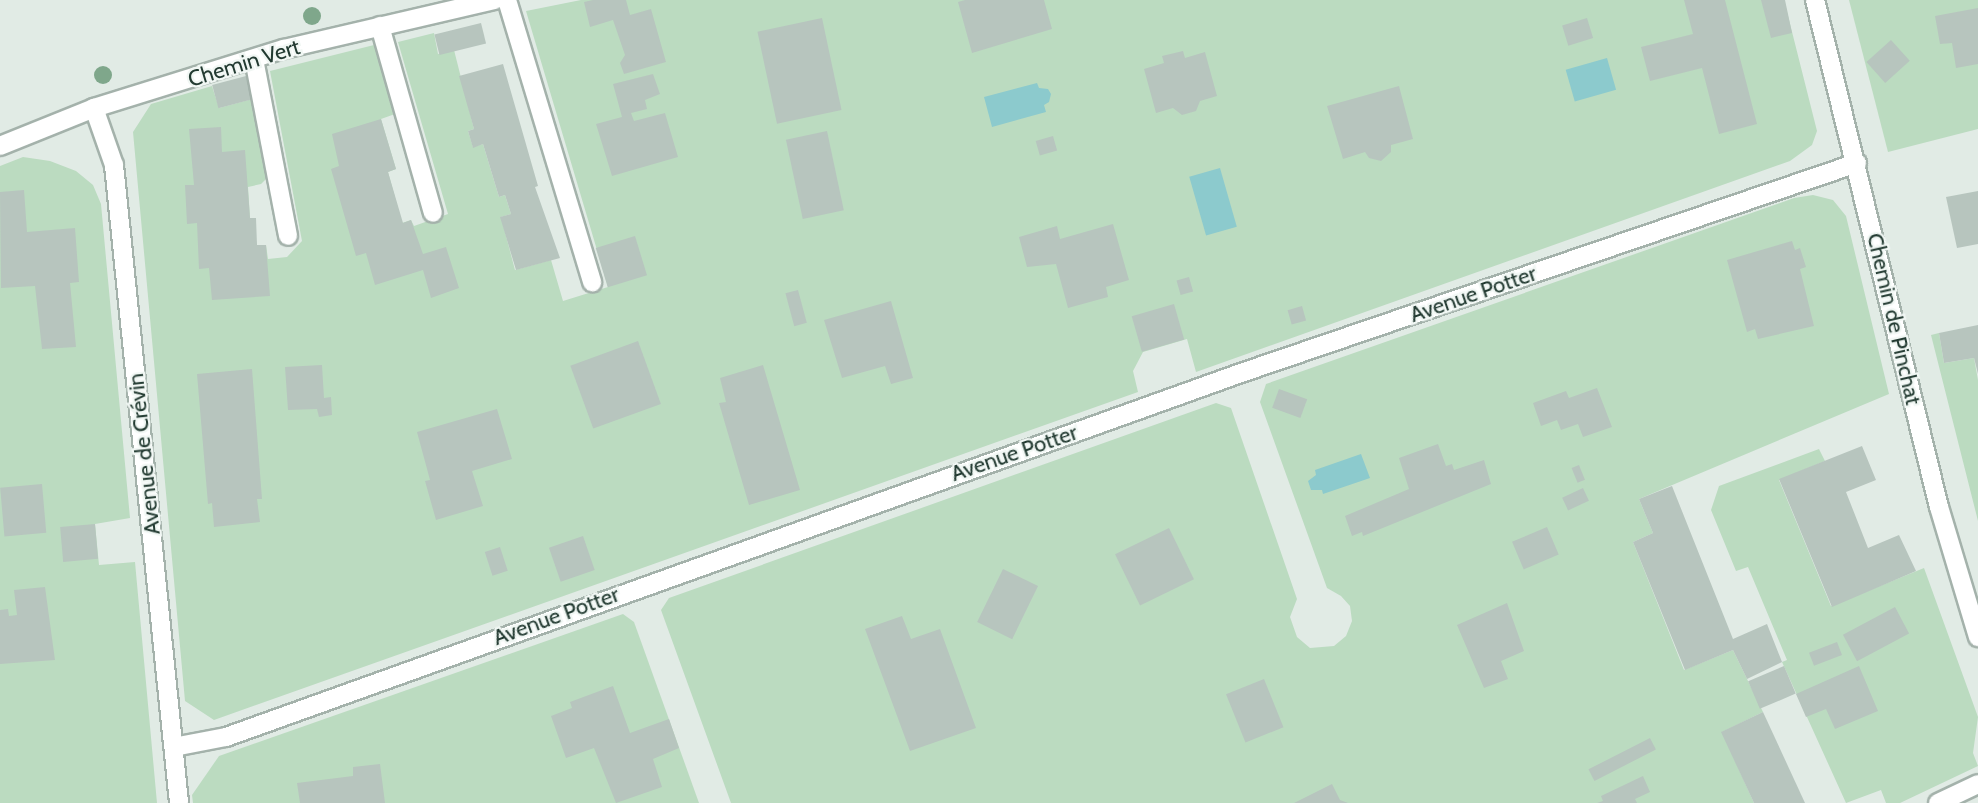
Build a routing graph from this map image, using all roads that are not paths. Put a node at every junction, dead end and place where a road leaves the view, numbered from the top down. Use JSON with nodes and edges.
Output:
{"nodes":[{"id":1,"x":494,"y":0,"type":"edge"},
{"id":2,"x":507,"y":0,"type":"edge"},
{"id":3,"x":1815,"y":0,"type":"edge"},
{"id":4,"x":380,"y":26,"type":"junction"},
{"id":5,"x":254,"y":60,"type":"junction"},
{"id":6,"x":94,"y":108,"type":"junction"},
{"id":7,"x":0,"y":146,"type":"edge"},
{"id":8,"x":1857,"y":163,"type":"junction"},
{"id":9,"x":433,"y":213,"type":"dead end"},
{"id":10,"x":288,"y":236,"type":"dead end"},
{"id":11,"x":592,"y":282,"type":"dead end"},
{"id":12,"x":1978,"y":638,"type":"edge"},
{"id":13,"x":174,"y":747,"type":"junction"},
{"id":14,"x":1978,"y":784,"type":"edge"},
{"id":15,"x":179,"y":803,"type":"edge"},
{"id":16,"x":1938,"y":803,"type":"edge"}],
"edges":[{"from":1,"to":4,"type":"street","name":"Chemin Vert"},
{"from":2,"to":11,"type":"street"},
{"from":3,"to":8,"type":"street","name":"Chemin de Pinchat"},
{"from":4,"to":5,"type":"street","name":"Chemin Vert"},
{"from":4,"to":9,"type":"street"},
{"from":5,"to":6,"type":"street","name":"Chemin Vert"},
{"from":5,"to":10,"type":"street"},
{"from":6,"to":7,"type":"street","name":"Chemin Vert"},
{"from":6,"to":13,"type":"street","name":"Avenue de Crévin"},
{"from":8,"to":12,"type":"street","name":"Chemin de Pinchat"},
{"from":8,"to":13,"type":"street","name":"Avenue Potter"},
{"from":13,"to":15,"type":"street","name":"Avenue de Crévin"},
{"from":14,"to":16,"type":"street"}]}
